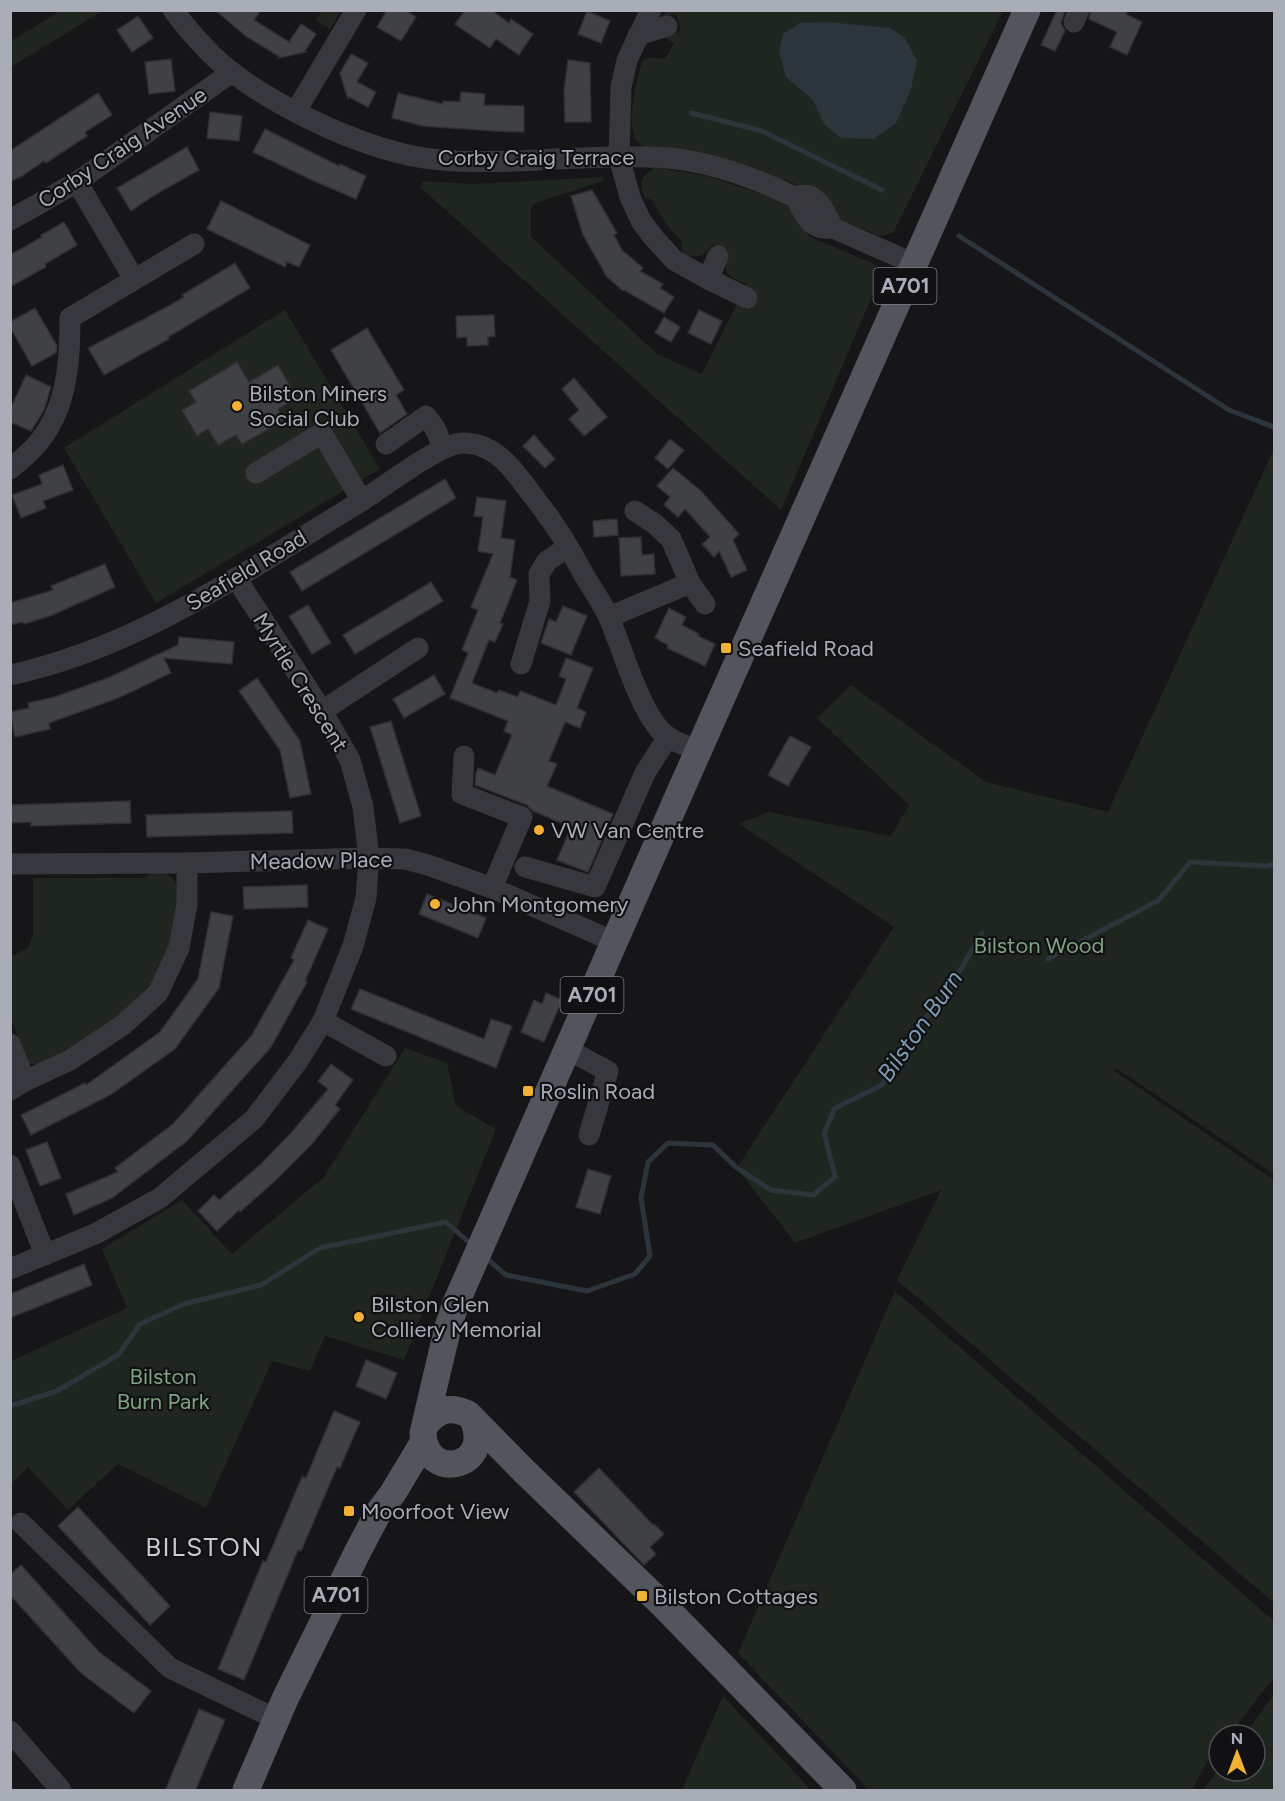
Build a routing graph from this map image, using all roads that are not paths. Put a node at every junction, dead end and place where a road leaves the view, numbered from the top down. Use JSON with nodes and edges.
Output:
{"nodes":[{"id":1,"x":173,"y":10,"type":"edge"},
{"id":2,"x":356,"y":10,"type":"edge"},
{"id":3,"x":651,"y":10,"type":"edge"},
{"id":4,"x":1027,"y":10,"type":"edge"},
{"id":5,"x":667,"y":26,"type":"dead end"},
{"id":6,"x":638,"y":35,"type":"junction"},
{"id":7,"x":661,"y":47,"type":"dead end"},
{"id":8,"x":232,"y":72,"type":"junction"},
{"id":9,"x":296,"y":111,"type":"junction"},
{"id":10,"x":619,"y":158,"type":"junction"},
{"id":11,"x":77,"y":182,"type":"junction"},
{"id":12,"x":10,"y":220,"type":"edge"},
{"id":13,"x":194,"y":244,"type":"dead end"},
{"id":14,"x":718,"y":256,"type":"dead end"},
{"id":15,"x":915,"y":264,"type":"junction"},
{"id":16,"x":134,"y":279,"type":"junction"},
{"id":17,"x":708,"y":279,"type":"junction"},
{"id":18,"x":747,"y":298,"type":"dead end"},
{"id":19,"x":386,"y":444,"type":"dead end"},
{"id":20,"x":443,"y":448,"type":"junction"},
{"id":21,"x":10,"y":469,"type":"edge"},
{"id":22,"x":256,"y":472,"type":"dead end"},
{"id":23,"x":362,"y":501,"type":"junction"},
{"id":24,"x":634,"y":511,"type":"dead end"},
{"id":25,"x":568,"y":547,"type":"junction"},
{"id":26,"x":236,"y":578,"type":"junction"},
{"id":27,"x":690,"y":583,"type":"junction"},
{"id":28,"x":705,"y":604,"type":"dead end"},
{"id":29,"x":609,"y":617,"type":"junction"},
{"id":30,"x":418,"y":648,"type":"dead end"},
{"id":31,"x":521,"y":664,"type":"dead end"},
{"id":32,"x":10,"y":675,"type":"edge"},
{"id":33,"x":322,"y":711,"type":"junction"},
{"id":34,"x":668,"y":737,"type":"junction"},
{"id":35,"x":699,"y":751,"type":"junction"},
{"id":36,"x":465,"y":756,"type":"dead end"},
{"id":37,"x":369,"y":858,"type":"junction"},
{"id":38,"x":187,"y":863,"type":"junction"},
{"id":39,"x":10,"y":864,"type":"edge"},
{"id":40,"x":525,"y":867,"type":"dead end"},
{"id":41,"x":492,"y":888,"type":"junction"},
{"id":42,"x":615,"y":942,"type":"junction"},
{"id":43,"x":323,"y":1021,"type":"junction"},
{"id":44,"x":10,"y":1044,"type":"edge"},
{"id":45,"x":568,"y":1050,"type":"junction"},
{"id":46,"x":386,"y":1056,"type":"dead end"},
{"id":47,"x":18,"y":1085,"type":"edge"},
{"id":48,"x":589,"y":1135,"type":"dead end"},
{"id":49,"x":10,"y":1165,"type":"edge"},
{"id":50,"x":45,"y":1255,"type":"junction"},
{"id":51,"x":10,"y":1269,"type":"edge"},
{"id":52,"x":442,"y":1354,"type":"junction"},
{"id":53,"x":467,"y":1416,"type":"junction"},
{"id":54,"x":425,"y":1433,"type":"junction"},
{"id":55,"x":470,"y":1456,"type":"junction"},
{"id":56,"x":443,"y":1463,"type":"junction"},
{"id":57,"x":524,"y":1471,"type":"junction"},
{"id":58,"x":393,"y":1493,"type":"junction"},
{"id":59,"x":21,"y":1523,"type":"dead end"},
{"id":60,"x":276,"y":1719,"type":"junction"},
{"id":61,"x":10,"y":1731,"type":"edge"},
{"id":62,"x":62,"y":1791,"type":"edge"},
{"id":63,"x":246,"y":1791,"type":"edge"},
{"id":64,"x":843,"y":1791,"type":"edge"}],
"edges":[{"from":1,"to":8,"type":"street","name":"Corby Craig Terrace"},
{"from":2,"to":9,"type":"street"},
{"from":3,"to":6,"type":"street"},
{"from":4,"to":15,"type":"main road","number":"A701"},
{"from":5,"to":6,"type":"street"},
{"from":6,"to":7,"type":"street"},
{"from":6,"to":10,"type":"street"},
{"from":8,"to":9,"type":"street","name":"Corby Craig Terrace"},
{"from":8,"to":11,"type":"street","name":"Corby Craig Avenue"},
{"from":9,"to":10,"type":"street","name":"Corby Craig Terrace"},
{"from":10,"to":15,"type":"street","name":"Corby Craig Terrace"},
{"from":10,"to":17,"type":"street"},
{"from":11,"to":12,"type":"street","name":"Corby Craig Avenue"},
{"from":11,"to":16,"type":"street"},
{"from":13,"to":16,"type":"street"},
{"from":14,"to":17,"type":"street"},
{"from":15,"to":35,"type":"main road","number":"A701"},
{"from":16,"to":21,"type":"street"},
{"from":17,"to":18,"type":"street"},
{"from":19,"to":20,"type":"street"},
{"from":20,"to":23,"type":"street","name":"Seafield Road"},
{"from":20,"to":25,"type":"street","name":"Seafield Road"},
{"from":22,"to":23,"type":"street"},
{"from":23,"to":26,"type":"street","name":"Seafield Road"},
{"from":24,"to":27,"type":"street"},
{"from":25,"to":29,"type":"street","name":"Seafield Road"},
{"from":25,"to":31,"type":"street"},
{"from":26,"to":32,"type":"street","name":"Seafield Road"},
{"from":26,"to":33,"type":"street","name":"Myrtle Crescent"},
{"from":27,"to":28,"type":"street"},
{"from":27,"to":29,"type":"street"},
{"from":29,"to":34,"type":"street","name":"Seafield Road"},
{"from":30,"to":33,"type":"street"},
{"from":33,"to":37,"type":"street","name":"Myrtle Crescent"},
{"from":34,"to":35,"type":"street","name":"Seafield Road"},
{"from":34,"to":40,"type":"street"},
{"from":35,"to":42,"type":"main road","number":"A701"},
{"from":36,"to":41,"type":"street"},
{"from":37,"to":38,"type":"street","name":"Meadow Place"},
{"from":37,"to":41,"type":"street","name":"Meadow Place"},
{"from":37,"to":43,"type":"street","name":"Myrtle Crescent"},
{"from":38,"to":39,"type":"street","name":"Meadow Place"},
{"from":38,"to":47,"type":"street"},
{"from":41,"to":42,"type":"street","name":"Meadow Place"},
{"from":42,"to":45,"type":"main road","number":"A701"},
{"from":43,"to":46,"type":"street"},
{"from":43,"to":50,"type":"street","name":"Myrtle Crescent"},
{"from":44,"to":47,"type":"street"},
{"from":45,"to":48,"type":"street"},
{"from":45,"to":52,"type":"main road","number":"A701"},
{"from":49,"to":50,"type":"street"},
{"from":50,"to":51,"type":"street","name":"Myrtle Crescent"},
{"from":52,"to":53,"type":"main road","number":"A701"},
{"from":52,"to":54,"type":"main road","number":"A701"},
{"from":53,"to":54,"type":"main road"},
{"from":53,"to":55,"type":"main road"},
{"from":53,"to":57,"type":"main road"},
{"from":54,"to":56,"type":"main road"},
{"from":54,"to":58,"type":"main road","number":"A701"},
{"from":55,"to":56,"type":"main road"},
{"from":55,"to":57,"type":"main road"},
{"from":56,"to":58,"type":"main road","number":"A701"},
{"from":57,"to":64,"type":"main road"},
{"from":58,"to":60,"type":"main road","number":"A701"},
{"from":59,"to":60,"type":"street"},
{"from":60,"to":63,"type":"main road","number":"A701"},
{"from":61,"to":62,"type":"street"}]}
